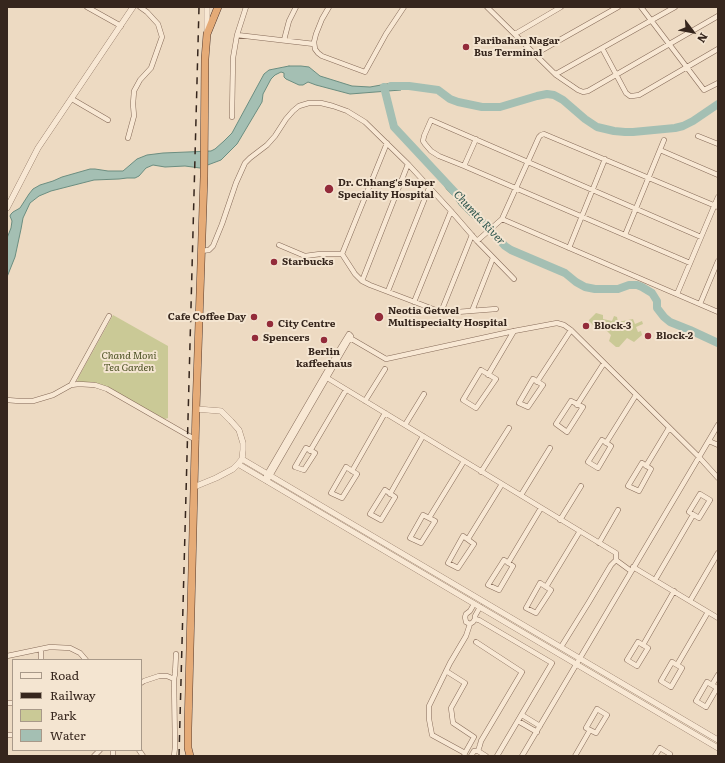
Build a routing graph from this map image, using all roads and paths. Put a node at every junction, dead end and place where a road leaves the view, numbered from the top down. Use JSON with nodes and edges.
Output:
{"nodes":[{"id":1,"x":87,"y":7,"type":"edge"},
{"id":2,"x":133,"y":7,"type":"edge"},
{"id":3,"x":140,"y":7,"type":"edge"},
{"id":4,"x":207,"y":7,"type":"edge"},
{"id":5,"x":218,"y":7,"type":"edge"},
{"id":6,"x":246,"y":7,"type":"edge"},
{"id":7,"x":296,"y":7,"type":"edge"},
{"id":8,"x":329,"y":7,"type":"edge"},
{"id":9,"x":404,"y":7,"type":"edge"},
{"id":10,"x":487,"y":7,"type":"edge"},
{"id":11,"x":561,"y":7,"type":"edge"},
{"id":12,"x":618,"y":7,"type":"edge"},
{"id":13,"x":641,"y":7,"type":"edge"},
{"id":14,"x":675,"y":7,"type":"edge"},
{"id":15,"x":718,"y":16,"type":"edge"},
{"id":16,"x":651,"y":20,"type":"junction"},
{"id":17,"x":121,"y":26,"type":"junction"},
{"id":18,"x":207,"y":34,"type":"junction"},
{"id":19,"x":515,"y":34,"type":"junction"},
{"id":20,"x":237,"y":35,"type":"junction"},
{"id":21,"x":284,"y":40,"type":"junction"},
{"id":22,"x":314,"y":44,"type":"junction"},
{"id":23,"x":669,"y":44,"type":"junction"},
{"id":24,"x":602,"y":48,"type":"junction"},
{"id":25,"x":718,"y":49,"type":"edge"},
{"id":26,"x":535,"y":54,"type":"junction"},
{"id":27,"x":686,"y":67,"type":"junction"},
{"id":28,"x":556,"y":74,"type":"junction"},
{"id":29,"x":616,"y":74,"type":"junction"},
{"id":30,"x":718,"y":83,"type":"edge"},
{"id":31,"x":72,"y":98,"type":"junction"},
{"id":32,"x":232,"y":117,"type":"dead end"},
{"id":33,"x":108,"y":120,"type":"dead end"},
{"id":34,"x":698,"y":136,"type":"dead end"},
{"id":35,"x":128,"y":138,"type":"dead end"},
{"id":36,"x":476,"y":139,"type":"junction"},
{"id":37,"x":664,"y":140,"type":"dead end"},
{"id":38,"x":387,"y":143,"type":"junction"},
{"id":39,"x":718,"y":144,"type":"edge"},
{"id":40,"x":660,"y":150,"type":"junction"},
{"id":41,"x":605,"y":159,"type":"junction"},
{"id":42,"x":528,"y":162,"type":"junction"},
{"id":43,"x":408,"y":164,"type":"junction"},
{"id":44,"x":464,"y":166,"type":"junction"},
{"id":45,"x":718,"y":175,"type":"edge"},
{"id":46,"x":648,"y":178,"type":"junction"},
{"id":47,"x":429,"y":188,"type":"junction"},
{"id":48,"x":516,"y":188,"type":"junction"},
{"id":49,"x":592,"y":190,"type":"junction"},
{"id":50,"x":718,"y":197,"type":"edge"},
{"id":51,"x":7,"y":206,"type":"edge"},
{"id":52,"x":716,"y":206,"type":"edge"},
{"id":53,"x":636,"y":209,"type":"junction"},
{"id":54,"x":451,"y":211,"type":"junction"},
{"id":55,"x":582,"y":216,"type":"junction"},
{"id":56,"x":502,"y":219,"type":"junction"},
{"id":57,"x":472,"y":235,"type":"junction"},
{"id":58,"x":625,"y":235,"type":"junction"},
{"id":59,"x":701,"y":237,"type":"junction"},
{"id":60,"x":477,"y":241,"type":"junction"},
{"id":61,"x":279,"y":245,"type":"dead end"},
{"id":62,"x":569,"y":248,"type":"junction"},
{"id":63,"x":201,"y":251,"type":"junction"},
{"id":64,"x":342,"y":254,"type":"junction"},
{"id":65,"x":493,"y":258,"type":"junction"},
{"id":66,"x":718,"y":261,"type":"edge"},
{"id":67,"x":690,"y":262,"type":"junction"},
{"id":68,"x":514,"y":279,"type":"dead end"},
{"id":69,"x":362,"y":281,"type":"junction"},
{"id":70,"x":388,"y":291,"type":"junction"},
{"id":71,"x":677,"y":294,"type":"junction"},
{"id":72,"x":414,"y":302,"type":"junction"},
{"id":73,"x":700,"y":304,"type":"junction"},
{"id":74,"x":496,"y":309,"type":"dead end"},
{"id":75,"x":472,"y":311,"type":"junction"},
{"id":76,"x":441,"y":312,"type":"junction"},
{"id":77,"x":718,"y":312,"type":"edge"},
{"id":78,"x":109,"y":316,"type":"dead end"},
{"id":79,"x":571,"y":330,"type":"junction"},
{"id":80,"x":514,"y":331,"type":"junction"},
{"id":81,"x":604,"y":363,"type":"junction"},
{"id":82,"x":384,"y":369,"type":"dead end"},
{"id":83,"x":488,"y":374,"type":"junction"},
{"id":84,"x":326,"y":377,"type":"junction"},
{"id":85,"x":537,"y":382,"type":"junction"},
{"id":86,"x":71,"y":385,"type":"junction"},
{"id":87,"x":346,"y":390,"type":"junction"},
{"id":88,"x":424,"y":394,"type":"dead end"},
{"id":89,"x":636,"y":395,"type":"junction"},
{"id":90,"x":7,"y":400,"type":"edge"},
{"id":91,"x":365,"y":401,"type":"junction"},
{"id":92,"x":577,"y":404,"type":"junction"},
{"id":93,"x":196,"y":409,"type":"junction"},
{"id":94,"x":385,"y":414,"type":"junction"},
{"id":95,"x":405,"y":425,"type":"junction"},
{"id":96,"x":718,"y":425,"type":"edge"},
{"id":97,"x":509,"y":428,"type":"dead end"},
{"id":98,"x":670,"y":428,"type":"junction"},
{"id":99,"x":423,"y":436,"type":"junction"},
{"id":100,"x":196,"y":440,"type":"junction"},
{"id":101,"x":709,"y":440,"type":"junction"},
{"id":102,"x":606,"y":443,"type":"junction"},
{"id":103,"x":718,"y":445,"type":"edge"},
{"id":104,"x":550,"y":448,"type":"dead end"},
{"id":105,"x":310,"y":451,"type":"junction"},
{"id":106,"x":699,"y":457,"type":"junction"},
{"id":107,"x":242,"y":458,"type":"junction"},
{"id":108,"x":464,"y":461,"type":"junction"},
{"id":109,"x":238,"y":464,"type":"junction"},
{"id":110,"x":646,"y":466,"type":"junction"},
{"id":111,"x":352,"y":471,"type":"junction"},
{"id":112,"x":481,"y":472,"type":"junction"},
{"id":113,"x":267,"y":477,"type":"junction"},
{"id":114,"x":718,"y":478,"type":"edge"},
{"id":115,"x":502,"y":484,"type":"junction"},
{"id":116,"x":582,"y":486,"type":"dead end"},
{"id":117,"x":194,"y":487,"type":"junction"},
{"id":118,"x":390,"y":494,"type":"junction"},
{"id":119,"x":521,"y":496,"type":"junction"},
{"id":120,"x":541,"y":508,"type":"junction"},
{"id":121,"x":618,"y":510,"type":"dead end"},
{"id":122,"x":693,"y":515,"type":"junction"},
{"id":123,"x":429,"y":518,"type":"junction"},
{"id":124,"x":560,"y":520,"type":"junction"},
{"id":125,"x":580,"y":531,"type":"junction"},
{"id":126,"x":468,"y":539,"type":"junction"},
{"id":127,"x":599,"y":543,"type":"junction"},
{"id":128,"x":718,"y":553,"type":"edge"},
{"id":129,"x":616,"y":560,"type":"junction"},
{"id":130,"x":508,"y":563,"type":"junction"},
{"id":131,"x":632,"y":569,"type":"junction"},
{"id":132,"x":655,"y":580,"type":"junction"},
{"id":133,"x":546,"y":587,"type":"junction"},
{"id":134,"x":674,"y":591,"type":"junction"},
{"id":135,"x":690,"y":601,"type":"junction"},
{"id":136,"x":474,"y":604,"type":"junction"},
{"id":137,"x":480,"y":607,"type":"junction"},
{"id":138,"x":708,"y":612,"type":"junction"},
{"id":139,"x":718,"y":618,"type":"edge"},
{"id":140,"x":475,"y":619,"type":"junction"},
{"id":141,"x":470,"y":624,"type":"junction"},
{"id":142,"x":476,"y":642,"type":"dead end"},
{"id":143,"x":643,"y":645,"type":"junction"},
{"id":144,"x":561,"y":648,"type":"junction"},
{"id":145,"x":40,"y":649,"type":"junction"},
{"id":146,"x":176,"y":654,"type":"dead end"},
{"id":147,"x":7,"y":656,"type":"edge"},
{"id":148,"x":580,"y":658,"type":"junction"},
{"id":149,"x":41,"y":659,"type":"edge"},
{"id":150,"x":85,"y":659,"type":"edge"},
{"id":151,"x":576,"y":664,"type":"junction"},
{"id":152,"x":677,"y":665,"type":"junction"},
{"id":153,"x":446,"y":671,"type":"junction"},
{"id":154,"x":718,"y":675,"type":"edge"},
{"id":155,"x":174,"y":680,"type":"junction"},
{"id":156,"x":142,"y":682,"type":"edge"},
{"id":157,"x":712,"y":685,"type":"junction"},
{"id":158,"x":522,"y":716,"type":"junction"},
{"id":159,"x":518,"y":721,"type":"junction"},
{"id":160,"x":540,"y":726,"type":"junction"},
{"id":161,"x":590,"y":730,"type":"junction"},
{"id":162,"x":537,"y":732,"type":"junction"},
{"id":163,"x":718,"y":740,"type":"edge"},
{"id":164,"x":718,"y":748,"type":"edge"},
{"id":165,"x":478,"y":751,"type":"junction"},
{"id":166,"x":464,"y":755,"type":"edge"},
{"id":167,"x":174,"y":756,"type":"edge"},
{"id":168,"x":190,"y":756,"type":"edge"},
{"id":169,"x":471,"y":756,"type":"edge"},
{"id":170,"x":486,"y":756,"type":"edge"},
{"id":171,"x":497,"y":756,"type":"edge"},
{"id":172,"x":522,"y":756,"type":"edge"},
{"id":173,"x":575,"y":756,"type":"edge"},
{"id":174,"x":655,"y":756,"type":"edge"},
{"id":175,"x":669,"y":756,"type":"edge"}],
"edges":[{"from":1,"to":17,"type":"street"},
{"from":2,"to":17,"type":"street"},
{"from":3,"to":35,"type":"street"},
{"from":4,"to":18,"type":"street"},
{"from":5,"to":18,"type":"highway"},
{"from":6,"to":20,"type":"street"},
{"from":7,"to":21,"type":"street"},
{"from":8,"to":22,"type":"street"},
{"from":9,"to":22,"type":"street"},
{"from":10,"to":19,"type":"street"},
{"from":11,"to":19,"type":"street"},
{"from":12,"to":26,"type":"street"},
{"from":13,"to":16,"type":"street"},
{"from":14,"to":16,"type":"street"},
{"from":15,"to":23,"type":"street"},
{"from":16,"to":23,"type":"street"},
{"from":16,"to":24,"type":"street"},
{"from":17,"to":31,"type":"street"},
{"from":18,"to":63,"type":"highway"},
{"from":19,"to":26,"type":"street"},
{"from":20,"to":21,"type":"street"},
{"from":20,"to":32,"type":"street"},
{"from":21,"to":22,"type":"street"},
{"from":23,"to":27,"type":"street"},
{"from":23,"to":29,"type":"street"},
{"from":24,"to":28,"type":"street"},
{"from":24,"to":29,"type":"street"},
{"from":25,"to":27,"type":"street"},
{"from":26,"to":28,"type":"street"},
{"from":27,"to":29,"type":"street"},
{"from":27,"to":30,"type":"street"},
{"from":28,"to":29,"type":"street"},
{"from":31,"to":33,"type":"street"},
{"from":31,"to":51,"type":"street"},
{"from":34,"to":39,"type":"street"},
{"from":36,"to":42,"type":"street"},
{"from":36,"to":44,"type":"street"},
{"from":36,"to":44,"type":"street"},
{"from":37,"to":40,"type":"street"},
{"from":38,"to":43,"type":"street"},
{"from":38,"to":63,"type":"street"},
{"from":38,"to":64,"type":"street"},
{"from":40,"to":45,"type":"street"},
{"from":40,"to":46,"type":"street"},
{"from":41,"to":42,"type":"street"},
{"from":41,"to":46,"type":"street"},
{"from":41,"to":49,"type":"street"},
{"from":42,"to":48,"type":"street"},
{"from":42,"to":49,"type":"street"},
{"from":43,"to":47,"type":"street"},
{"from":43,"to":69,"type":"street"},
{"from":44,"to":48,"type":"street"},
{"from":46,"to":52,"type":"street"},
{"from":46,"to":53,"type":"street"},
{"from":47,"to":54,"type":"street"},
{"from":47,"to":70,"type":"street"},
{"from":48,"to":55,"type":"street"},
{"from":48,"to":56,"type":"street"},
{"from":49,"to":53,"type":"street"},
{"from":49,"to":55,"type":"street"},
{"from":50,"to":52,"type":"street"},
{"from":52,"to":59,"type":"street"},
{"from":53,"to":58,"type":"street"},
{"from":53,"to":59,"type":"street"},
{"from":54,"to":57,"type":"street"},
{"from":54,"to":72,"type":"street"},
{"from":55,"to":58,"type":"street"},
{"from":55,"to":62,"type":"street"},
{"from":56,"to":60,"type":"street"},
{"from":56,"to":62,"type":"street"},
{"from":57,"to":60,"type":"street"},
{"from":57,"to":76,"type":"street"},
{"from":58,"to":67,"type":"street"},
{"from":59,"to":67,"type":"street"},
{"from":60,"to":65,"type":"street"},
{"from":61,"to":64,"type":"street"},
{"from":62,"to":71,"type":"street"},
{"from":63,"to":93,"type":"highway"},
{"from":64,"to":69,"type":"street"},
{"from":65,"to":68,"type":"street"},
{"from":65,"to":75,"type":"street"},
{"from":66,"to":73,"type":"street"},
{"from":67,"to":71,"type":"street"},
{"from":69,"to":70,"type":"street"},
{"from":70,"to":72,"type":"street"},
{"from":71,"to":73,"type":"street"},
{"from":72,"to":76,"type":"street"},
{"from":73,"to":77,"type":"street"},
{"from":74,"to":75,"type":"street"},
{"from":75,"to":76,"type":"street"},
{"from":78,"to":86,"type":"street"},
{"from":79,"to":80,"type":"street"},
{"from":79,"to":81,"type":"street"},
{"from":79,"to":85,"type":"street"},
{"from":80,"to":83,"type":"street"},
{"from":80,"to":84,"type":"street"},
{"from":81,"to":89,"type":"street"},
{"from":81,"to":92,"type":"street"},
{"from":82,"to":91,"type":"street"},
{"from":83,"to":83,"type":"street"},
{"from":84,"to":87,"type":"street"},
{"from":84,"to":113,"type":"street"},
{"from":85,"to":85,"type":"street"},
{"from":86,"to":90,"type":"street"},
{"from":86,"to":100,"type":"street"},
{"from":87,"to":91,"type":"street"},
{"from":87,"to":105,"type":"street"},
{"from":88,"to":95,"type":"street"},
{"from":89,"to":98,"type":"street"},
{"from":89,"to":102,"type":"street"},
{"from":91,"to":94,"type":"street"},
{"from":92,"to":92,"type":"street"},
{"from":93,"to":100,"type":"highway"},
{"from":93,"to":107,"type":"street"},
{"from":94,"to":95,"type":"street"},
{"from":94,"to":111,"type":"street"},
{"from":95,"to":99,"type":"street"},
{"from":96,"to":101,"type":"street"},
{"from":97,"to":112,"type":"street"},
{"from":98,"to":106,"type":"street"},
{"from":98,"to":110,"type":"street"},
{"from":99,"to":108,"type":"street"},
{"from":99,"to":118,"type":"street"},
{"from":100,"to":117,"type":"highway"},
{"from":101,"to":103,"type":"street"},
{"from":101,"to":106,"type":"street"},
{"from":102,"to":102,"type":"street"},
{"from":104,"to":119,"type":"street"},
{"from":105,"to":105,"type":"street"},
{"from":106,"to":114,"type":"street"},
{"from":106,"to":131,"type":"street"},
{"from":107,"to":109,"type":"street"},
{"from":107,"to":113,"type":"street"},
{"from":108,"to":112,"type":"street"},
{"from":108,"to":123,"type":"street"},
{"from":109,"to":113,"type":"street"},
{"from":109,"to":117,"type":"street"},
{"from":110,"to":110,"type":"street"},
{"from":111,"to":111,"type":"street"},
{"from":112,"to":115,"type":"street"},
{"from":113,"to":136,"type":"street"},
{"from":113,"to":144,"type":"street"},
{"from":115,"to":119,"type":"street"},
{"from":115,"to":126,"type":"street"},
{"from":116,"to":124,"type":"street"},
{"from":117,"to":168,"type":"highway"},
{"from":118,"to":118,"type":"street"},
{"from":119,"to":120,"type":"street"},
{"from":120,"to":124,"type":"street"},
{"from":120,"to":130,"type":"street"},
{"from":121,"to":127,"type":"street"},
{"from":122,"to":122,"type":"street"},
{"from":122,"to":132,"type":"street"},
{"from":123,"to":123,"type":"street"},
{"from":124,"to":125,"type":"street"},
{"from":125,"to":127,"type":"street"},
{"from":125,"to":133,"type":"street"},
{"from":126,"to":126,"type":"street"},
{"from":127,"to":129,"type":"street"},
{"from":128,"to":135,"type":"street"},
{"from":129,"to":131,"type":"street"},
{"from":129,"to":144,"type":"street"},
{"from":130,"to":130,"type":"street"},
{"from":131,"to":132,"type":"street"},
{"from":131,"to":148,"type":"street"},
{"from":132,"to":134,"type":"street"},
{"from":133,"to":133,"type":"street"},
{"from":134,"to":135,"type":"street"},
{"from":134,"to":143,"type":"street"},
{"from":135,"to":138,"type":"street"},
{"from":136,"to":137,"type":"street"},
{"from":136,"to":141,"type":"street"},
{"from":137,"to":140,"type":"street"},
{"from":137,"to":151,"type":"street"},
{"from":138,"to":139,"type":"street"},
{"from":138,"to":152,"type":"street"},
{"from":140,"to":141,"type":"street"},
{"from":140,"to":158,"type":"street"},
{"from":141,"to":153,"type":"street"},
{"from":142,"to":165,"type":"street"},
{"from":143,"to":143,"type":"street"},
{"from":144,"to":148,"type":"street"},
{"from":145,"to":147,"type":"street"},
{"from":145,"to":149,"type":"street"},
{"from":145,"to":150,"type":"street"},
{"from":146,"to":155,"type":"street"},
{"from":148,"to":151,"type":"street"},
{"from":148,"to":163,"type":"street"},
{"from":151,"to":160,"type":"street"},
{"from":151,"to":164,"type":"street"},
{"from":152,"to":152,"type":"street"},
{"from":153,"to":166,"type":"street"},
{"from":153,"to":166,"type":"street"},
{"from":154,"to":157,"type":"street"},
{"from":155,"to":156,"type":"street"},
{"from":155,"to":167,"type":"street"},
{"from":157,"to":157,"type":"street"},
{"from":158,"to":159,"type":"street"},
{"from":158,"to":160,"type":"street"},
{"from":159,"to":162,"type":"street"},
{"from":159,"to":171,"type":"street"},
{"from":160,"to":162,"type":"street"},
{"from":161,"to":161,"type":"street"},
{"from":161,"to":173,"type":"street"},
{"from":162,"to":172,"type":"street"},
{"from":165,"to":169,"type":"street"},
{"from":165,"to":170,"type":"street"},
{"from":174,"to":175,"type":"street"}]}
